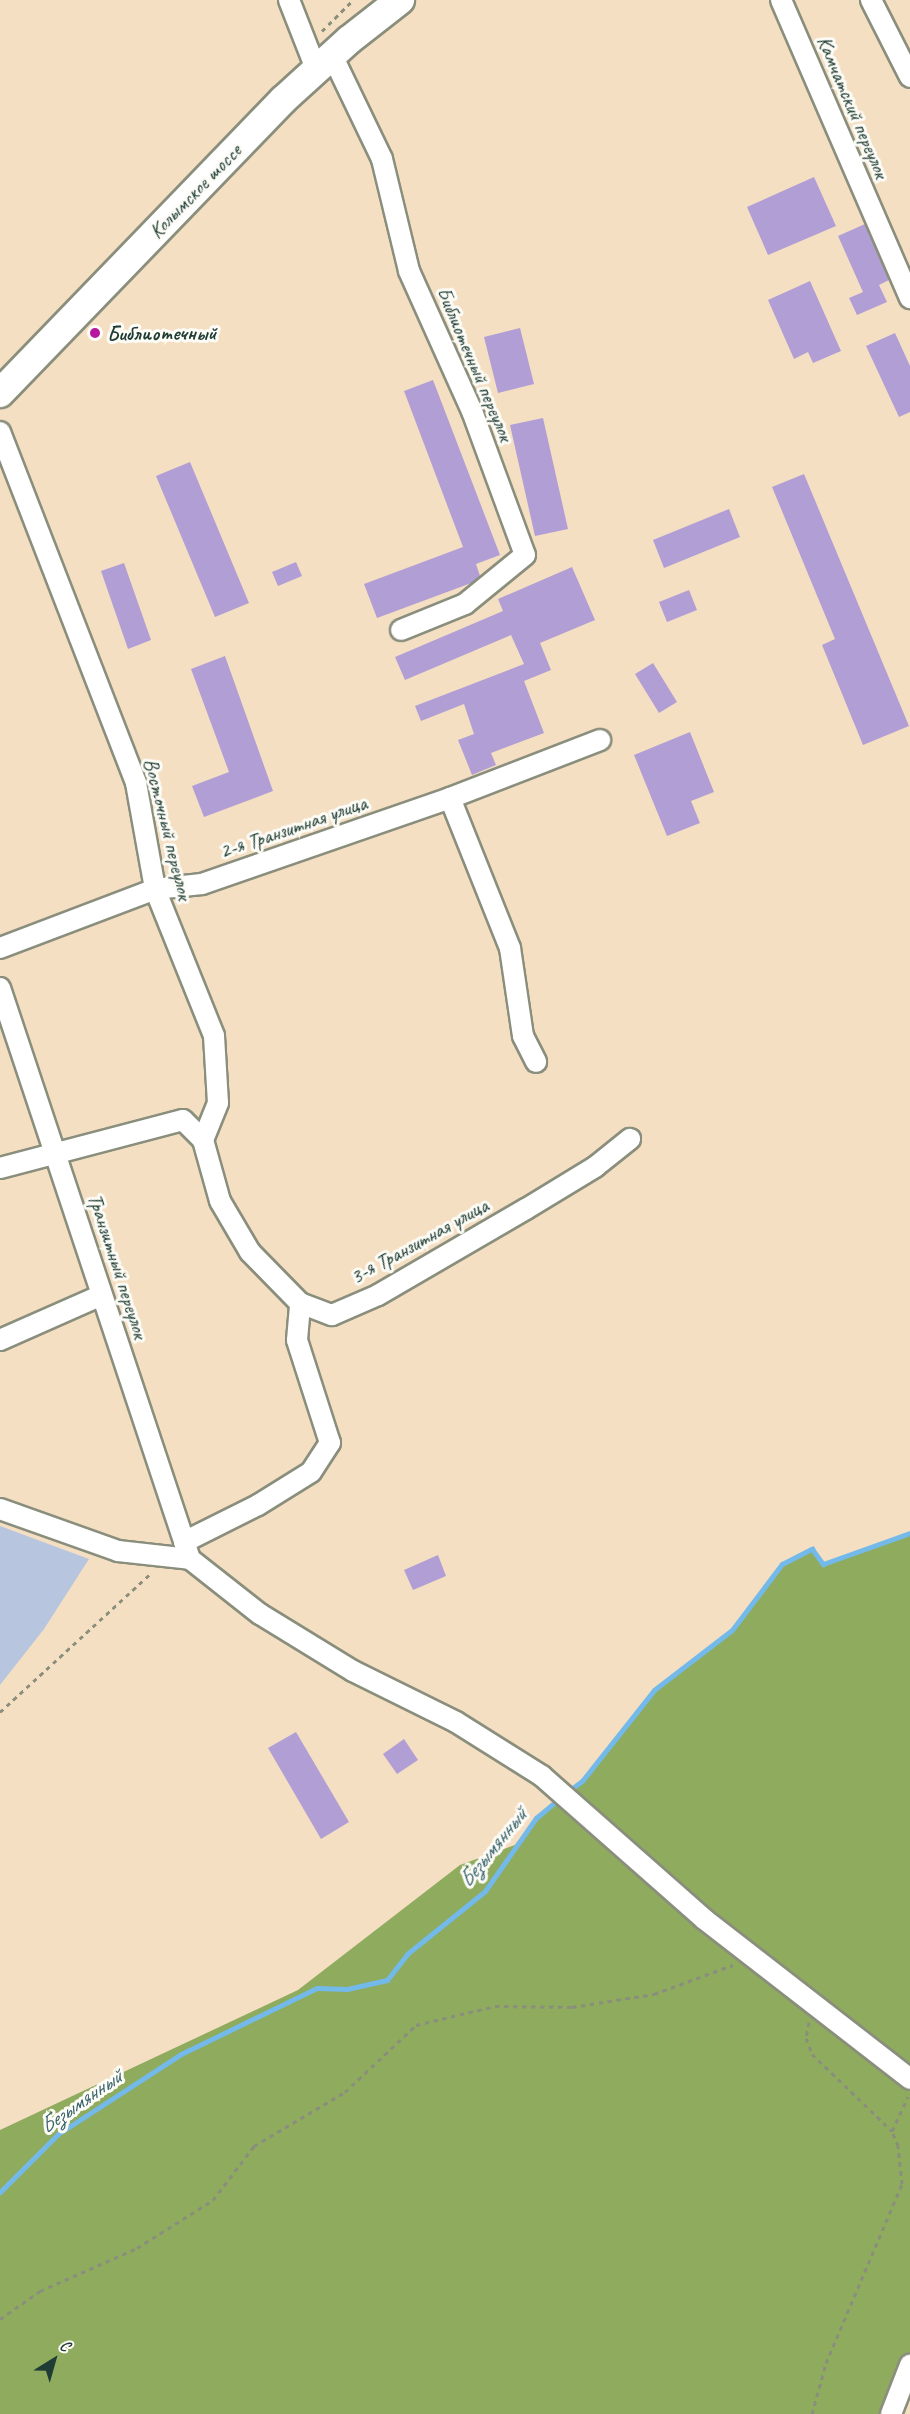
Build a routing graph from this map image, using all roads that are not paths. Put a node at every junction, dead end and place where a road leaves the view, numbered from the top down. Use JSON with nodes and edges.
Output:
{"nodes":[{"id":1,"x":289,"y":0,"type":"edge"},
{"id":2,"x":400,"y":0,"type":"edge"},
{"id":3,"x":781,"y":0,"type":"edge"},
{"id":4,"x":872,"y":0,"type":"edge"},
{"id":5,"x":324,"y":62,"type":"junction"},
{"id":6,"x":910,"y":77,"type":"edge"},
{"id":7,"x":910,"y":298,"type":"edge"},
{"id":8,"x":0,"y":393,"type":"edge"},
{"id":9,"x":0,"y":432,"type":"edge"},
{"id":10,"x":401,"y":630,"type":"dead end"},
{"id":11,"x":600,"y":740,"type":"dead end"},
{"id":12,"x":450,"y":798,"type":"junction"},
{"id":13,"x":154,"y":889,"type":"junction"},
{"id":14,"x":0,"y":948,"type":"edge"},
{"id":15,"x":0,"y":988,"type":"edge"},
{"id":16,"x":536,"y":1062,"type":"dead end"},
{"id":17,"x":630,"y":1139,"type":"dead end"},
{"id":18,"x":203,"y":1140,"type":"junction"},
{"id":19,"x":55,"y":1152,"type":"junction"},
{"id":20,"x":0,"y":1168,"type":"edge"},
{"id":21,"x":102,"y":1295,"type":"junction"},
{"id":22,"x":300,"y":1303,"type":"junction"},
{"id":23,"x":0,"y":1340,"type":"edge"},
{"id":24,"x":0,"y":1509,"type":"edge"},
{"id":25,"x":187,"y":1550,"type":"junction"},
{"id":26,"x":910,"y":2079,"type":"edge"},
{"id":27,"x":910,"y":2365,"type":"edge"},
{"id":28,"x":891,"y":2414,"type":"edge"}],
"edges":[{"from":1,"to":5,"type":"street"},
{"from":2,"to":5,"type":"highway","name":"Колымское шоссе"},
{"from":3,"to":7,"type":"street","name":"Камчатский переулок"},
{"from":4,"to":6,"type":"street"},
{"from":5,"to":8,"type":"highway","name":"Колымское шоссе"},
{"from":5,"to":10,"type":"street","name":"Библиотечный переулок"},
{"from":9,"to":13,"type":"street","name":"Восточный переулок"},
{"from":11,"to":12,"type":"street","name":"2-я Транзитная улица"},
{"from":12,"to":13,"type":"street","name":"2-я Транзитная улица"},
{"from":12,"to":16,"type":"street"},
{"from":13,"to":14,"type":"street","name":"2-я Транзитная улица"},
{"from":13,"to":18,"type":"street","name":"Восточный переулок"},
{"from":15,"to":19,"type":"street","name":"Транзитный переулок"},
{"from":17,"to":22,"type":"street","name":"3-я Транзитная улица"},
{"from":18,"to":19,"type":"street"},
{"from":18,"to":22,"type":"street","name":"3-я Транзитная улица"},
{"from":19,"to":20,"type":"street"},
{"from":19,"to":21,"type":"street","name":"Транзитный переулок"},
{"from":21,"to":23,"type":"street"},
{"from":21,"to":25,"type":"street","name":"Транзитный переулок"},
{"from":22,"to":25,"type":"street"},
{"from":24,"to":25,"type":"street"},
{"from":25,"to":26,"type":"street"},
{"from":27,"to":28,"type":"street"}]}
